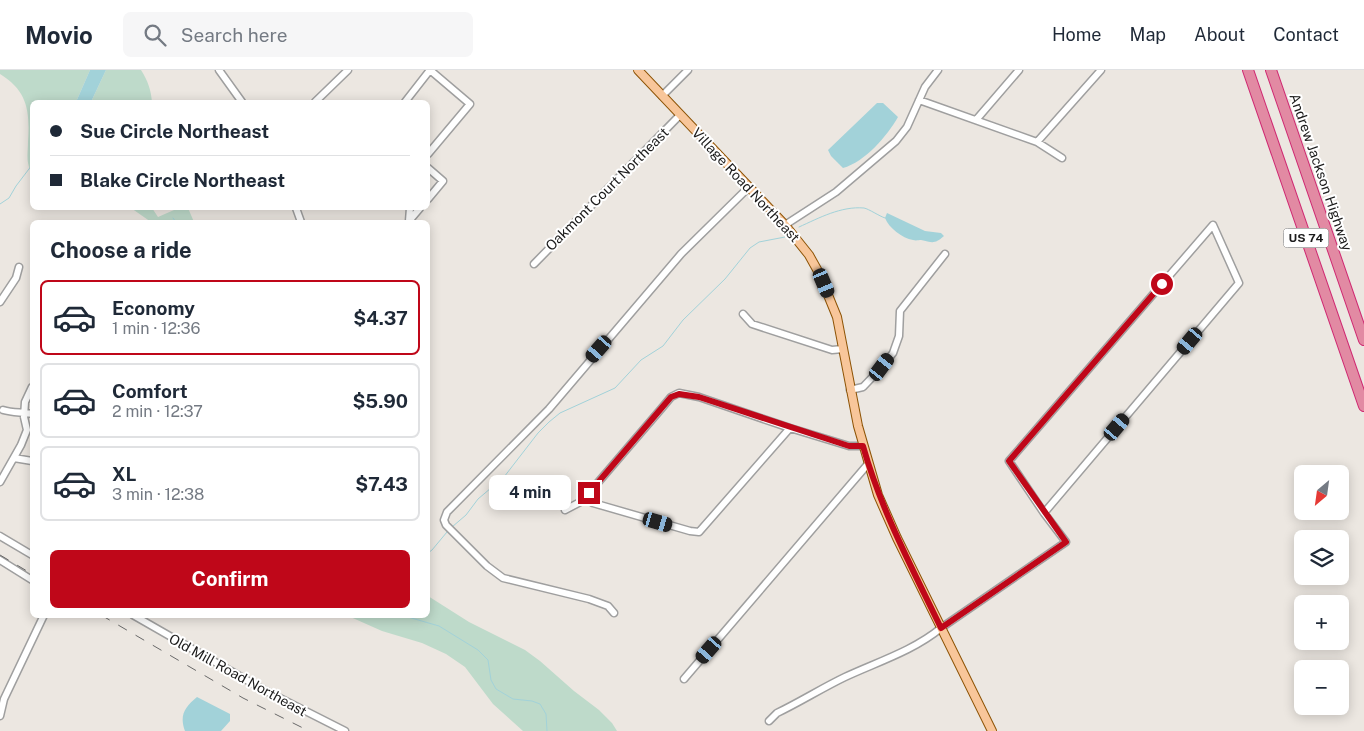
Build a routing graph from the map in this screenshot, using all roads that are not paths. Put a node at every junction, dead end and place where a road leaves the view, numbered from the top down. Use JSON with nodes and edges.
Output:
{"nodes":[{"id":1,"x":219,"y":70,"type":"edge"},
{"id":2,"x":348,"y":70,"type":"edge"},
{"id":3,"x":430,"y":70,"type":"edge"},
{"id":4,"x":638,"y":70,"type":"edge"},
{"id":5,"x":688,"y":70,"type":"edge"},
{"id":6,"x":938,"y":70,"type":"edge"},
{"id":7,"x":1019,"y":70,"type":"edge"},
{"id":8,"x":1101,"y":70,"type":"edge"},
{"id":9,"x":1248,"y":70,"type":"edge"},
{"id":10,"x":1271,"y":70,"type":"edge"},
{"id":11,"x":662,"y":96,"type":"junction"},
{"id":12,"x":241,"y":100,"type":"edge"},
{"id":13,"x":317,"y":100,"type":"edge"},
{"id":14,"x":407,"y":100,"type":"edge"},
{"id":15,"x":919,"y":100,"type":"junction"},
{"id":16,"x":680,"y":115,"type":"junction"},
{"id":17,"x":976,"y":120,"type":"junction"},
{"id":18,"x":1037,"y":142,"type":"junction"},
{"id":19,"x":430,"y":152,"type":"edge"},
{"id":20,"x":1062,"y":158,"type":"dead end"},
{"id":21,"x":430,"y":170,"type":"edge"},
{"id":22,"x":749,"y":187,"type":"junction"},
{"id":23,"x":430,"y":197,"type":"edge"},
{"id":24,"x":418,"y":210,"type":"edge"},
{"id":25,"x":411,"y":220,"type":"edge"},
{"id":26,"x":785,"y":225,"type":"junction"},
{"id":27,"x":945,"y":254,"type":"dead end"},
{"id":28,"x":534,"y":264,"type":"dead end"},
{"id":29,"x":19,"y":268,"type":"dead end"},
{"id":30,"x":0,"y":302,"type":"edge"},
{"id":31,"x":742,"y":314,"type":"dead end"},
{"id":32,"x":1364,"y":340,"type":"edge"},
{"id":33,"x":843,"y":350,"type":"junction"},
{"id":34,"x":850,"y":390,"type":"junction"},
{"id":35,"x":30,"y":391,"type":"edge"},
{"id":36,"x":1364,"y":406,"type":"edge"},
{"id":37,"x":3,"y":410,"type":"dead end"},
{"id":38,"x":24,"y":412,"type":"junction"},
{"id":39,"x":30,"y":414,"type":"edge"},
{"id":40,"x":790,"y":428,"type":"junction"},
{"id":41,"x":863,"y":446,"type":"junction"},
{"id":42,"x":14,"y":458,"type":"junction"},
{"id":43,"x":30,"y":461,"type":"edge"},
{"id":44,"x":868,"y":464,"type":"junction"},
{"id":45,"x":0,"y":482,"type":"edge"},
{"id":46,"x":586,"y":499,"type":"junction"},
{"id":47,"x":565,"y":510,"type":"dead end"},
{"id":48,"x":1044,"y":513,"type":"junction"},
{"id":49,"x":0,"y":536,"type":"edge"},
{"id":50,"x":30,"y":554,"type":"edge"},
{"id":51,"x":0,"y":560,"type":"edge"},
{"id":52,"x":30,"y":579,"type":"edge"},
{"id":53,"x":614,"y":613,"type":"dead end"},
{"id":54,"x":43,"y":618,"type":"edge"},
{"id":55,"x":138,"y":618,"type":"edge"},
{"id":56,"x":941,"y":628,"type":"junction"},
{"id":57,"x":684,"y":679,"type":"dead end"},
{"id":58,"x":0,"y":716,"type":"edge"},
{"id":59,"x":769,"y":721,"type":"dead end"},
{"id":60,"x":345,"y":731,"type":"edge"},
{"id":61,"x":992,"y":731,"type":"edge"}],
"edges":[{"from":1,"to":12,"type":"street"},
{"from":2,"to":13,"type":"street"},
{"from":3,"to":14,"type":"street"},
{"from":3,"to":19,"type":"street"},
{"from":4,"to":11,"type":"main road","name":"Village Road Northeast"},
{"from":5,"to":11,"type":"street"},
{"from":6,"to":15,"type":"street"},
{"from":7,"to":17,"type":"street"},
{"from":8,"to":18,"type":"street"},
{"from":9,"to":36,"type":"highway","number":"US 74"},
{"from":10,"to":32,"type":"highway","name":"Andrew Jackson Highway","number":"US 74"},
{"from":11,"to":16,"type":"main road","name":"Village Road Northeast"},
{"from":15,"to":17,"type":"street"},
{"from":15,"to":26,"type":"street"},
{"from":16,"to":22,"type":"main road","name":"Village Road Northeast"},
{"from":16,"to":28,"type":"street","name":"Oakmont Court Northeast"},
{"from":17,"to":18,"type":"street"},
{"from":18,"to":20,"type":"street"},
{"from":21,"to":23,"type":"street"},
{"from":22,"to":26,"type":"main road","name":"Village Road Northeast"},
{"from":22,"to":53,"type":"street"},
{"from":24,"to":25,"type":"street"},
{"from":26,"to":33,"type":"main road","name":"Village Road Northeast"},
{"from":27,"to":34,"type":"street"},
{"from":29,"to":30,"type":"street"},
{"from":31,"to":33,"type":"street"},
{"from":33,"to":34,"type":"main road","name":"Village Road Northeast"},
{"from":34,"to":41,"type":"main road","name":"Village Road Northeast"},
{"from":35,"to":38,"type":"street"},
{"from":37,"to":38,"type":"street"},
{"from":38,"to":39,"type":"street"},
{"from":38,"to":42,"type":"street"},
{"from":40,"to":41,"type":"street"},
{"from":40,"to":46,"type":"street"},
{"from":40,"to":46,"type":"street"},
{"from":41,"to":44,"type":"main road","name":"Village Road Northeast"},
{"from":42,"to":43,"type":"street"},
{"from":42,"to":45,"type":"street"},
{"from":44,"to":56,"type":"main road","name":"Village Road Northeast"},
{"from":44,"to":57,"type":"street"},
{"from":46,"to":47,"type":"street"},
{"from":48,"to":48,"type":"street"},
{"from":48,"to":56,"type":"street"},
{"from":49,"to":50,"type":"street"},
{"from":51,"to":52,"type":"street"},
{"from":54,"to":58,"type":"street"},
{"from":55,"to":60,"type":"street","name":"Old Mill Road Northeast"},
{"from":56,"to":59,"type":"street"},
{"from":56,"to":61,"type":"main road","name":"Village Road Northeast"}]}
